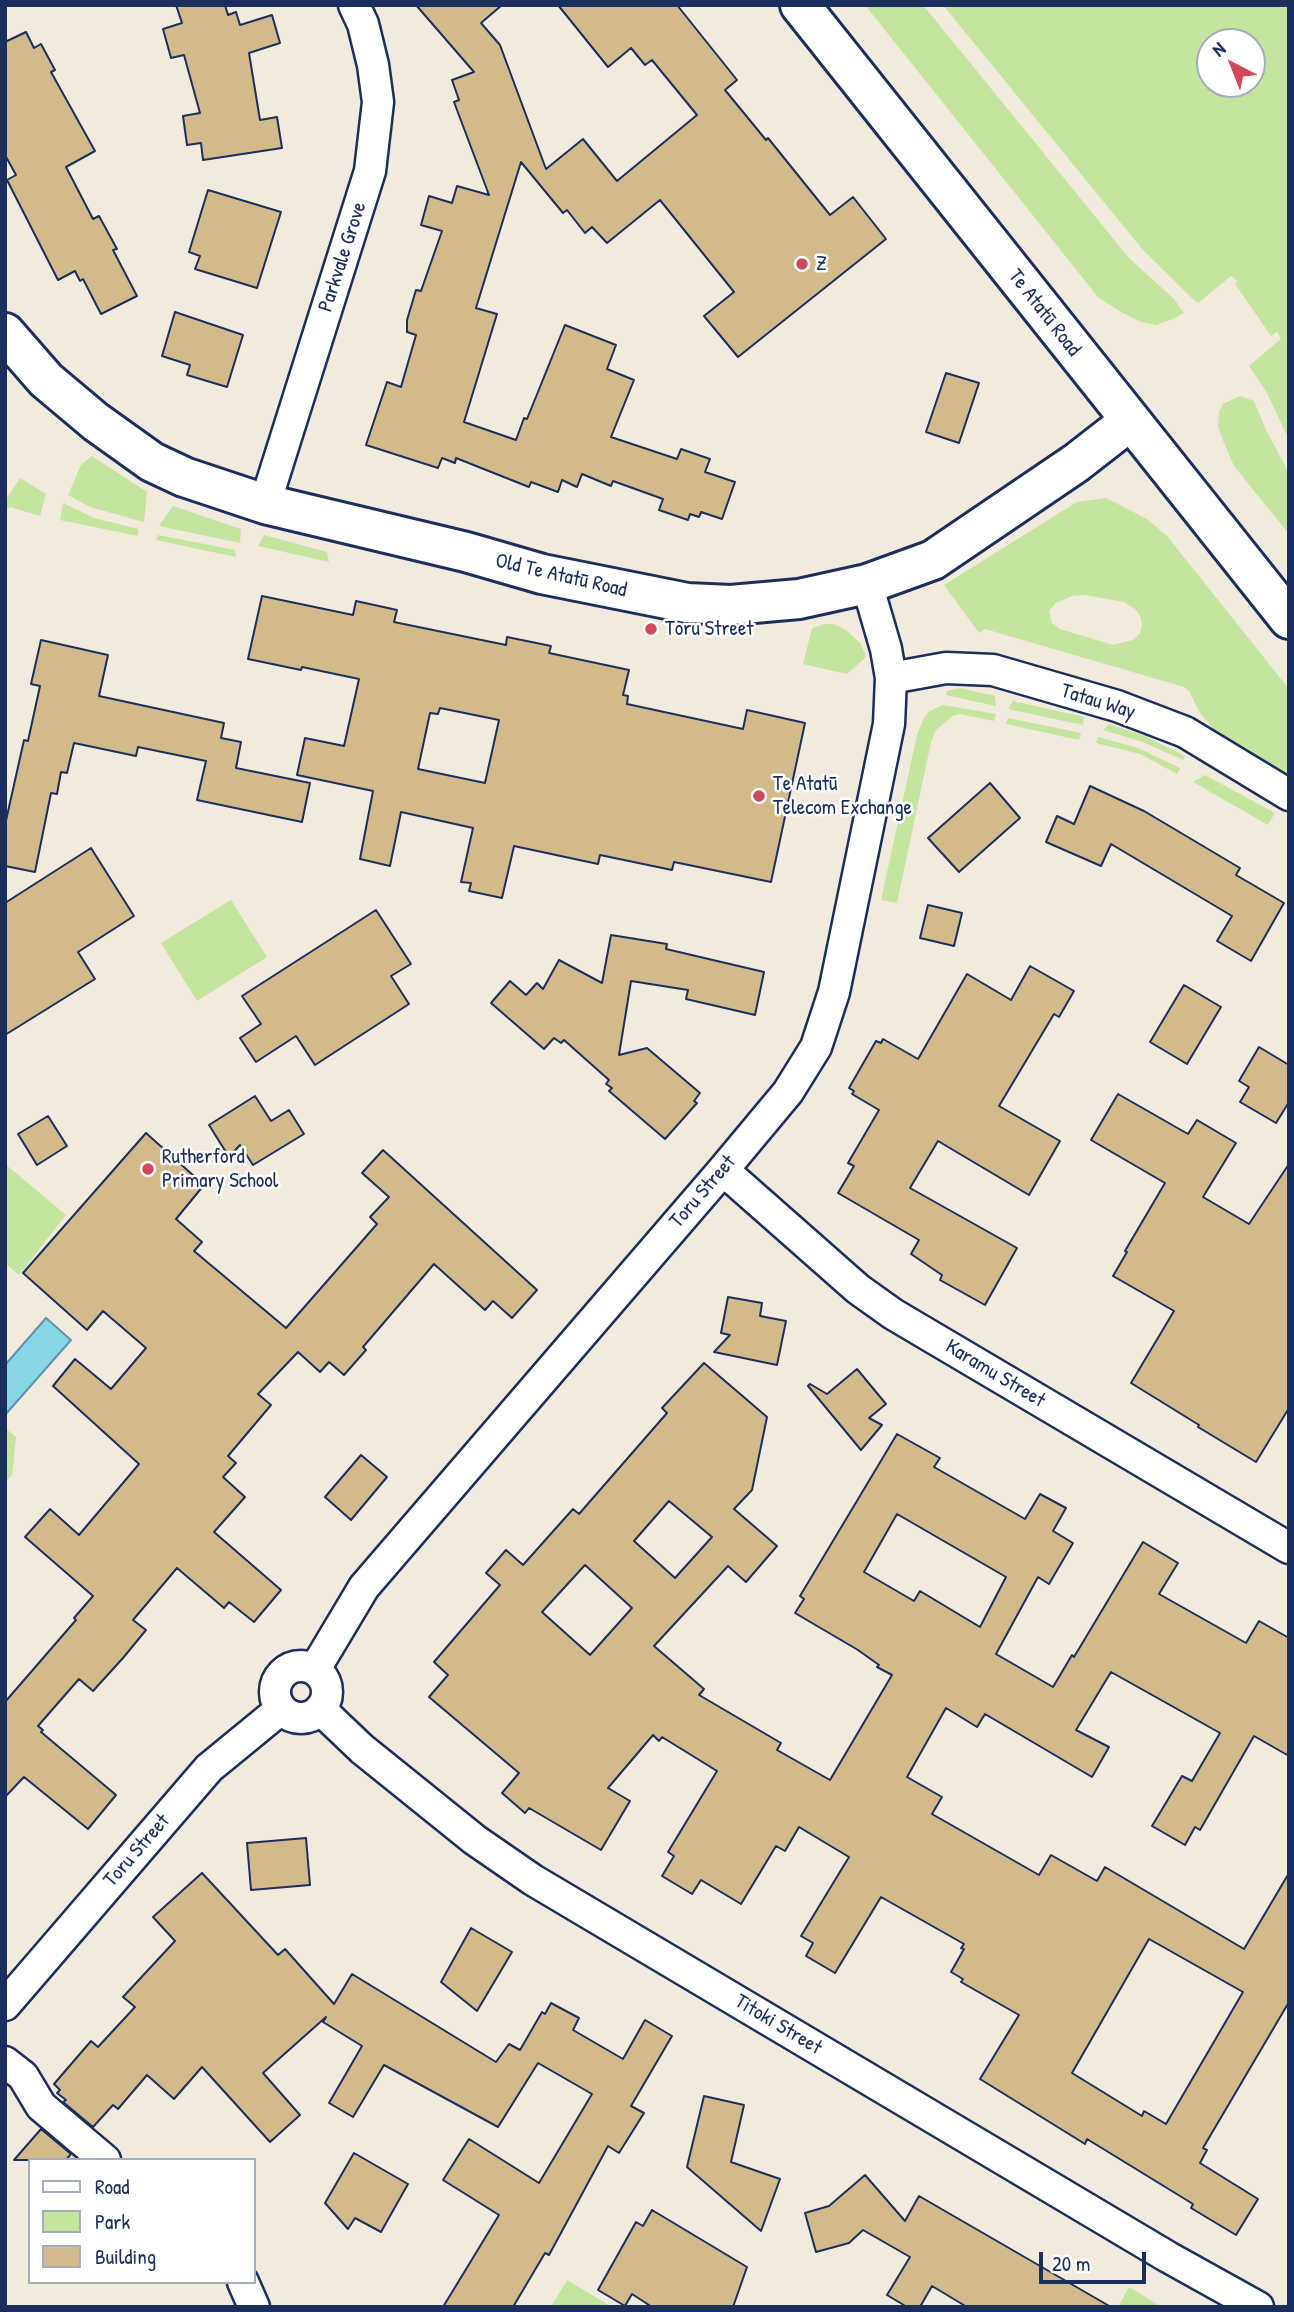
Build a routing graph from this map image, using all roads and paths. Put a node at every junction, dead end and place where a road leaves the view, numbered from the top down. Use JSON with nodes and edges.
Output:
{"nodes":[{"id":1,"x":354,"y":5,"type":"edge"},
{"id":2,"x":800,"y":5,"type":"edge"},
{"id":3,"x":5,"y":332,"type":"edge"},
{"id":4,"x":1130,"y":421,"type":"junction"},
{"id":5,"x":265,"y":504,"type":"junction"},
{"id":6,"x":867,"y":584,"type":"junction"},
{"id":7,"x":1289,"y":619,"type":"edge"},
{"id":8,"x":891,"y":678,"type":"junction"},
{"id":9,"x":1289,"y":795,"type":"edge"},
{"id":10,"x":723,"y":1170,"type":"junction"},
{"id":11,"x":1289,"y":1548,"type":"edge"},
{"id":12,"x":315,"y":1670,"type":"junction"},
{"id":13,"x":281,"y":1709,"type":"junction"},
{"id":14,"x":320,"y":1709,"type":"junction"},
{"id":15,"x":5,"y":2005,"type":"edge"},
{"id":16,"x":5,"y":2062,"type":"edge"},
{"id":17,"x":103,"y":2158,"type":"edge"},
{"id":18,"x":244,"y":2284,"type":"edge"},
{"id":19,"x":254,"y":2307,"type":"edge"},
{"id":20,"x":1258,"y":2307,"type":"edge"}],
"edges":[{"from":1,"to":5,"type":"street","name":"Parkvale Grove"},
{"from":2,"to":4,"type":"street","name":"Te Atatū Road"},
{"from":3,"to":5,"type":"street","name":"Old Te Atatū Road"},
{"from":4,"to":6,"type":"street","name":"Old Te Atatū Road"},
{"from":4,"to":7,"type":"street","name":"Te Atatū Road"},
{"from":5,"to":6,"type":"street","name":"Old Te Atatū Road"},
{"from":6,"to":8,"type":"street","name":"Toru Street"},
{"from":8,"to":9,"type":"street","name":"Tatau Way"},
{"from":8,"to":10,"type":"street","name":"Toru Street"},
{"from":10,"to":11,"type":"street","name":"Karamu Street"},
{"from":10,"to":12,"type":"street","name":"Toru Street"},
{"from":12,"to":13,"type":"street"},
{"from":12,"to":14,"type":"street"},
{"from":13,"to":14,"type":"street"},
{"from":13,"to":15,"type":"street","name":"Toru Street"},
{"from":14,"to":20,"type":"street","name":"Titoki Street"},
{"from":16,"to":17,"type":"street"},
{"from":18,"to":19,"type":"street"}]}
